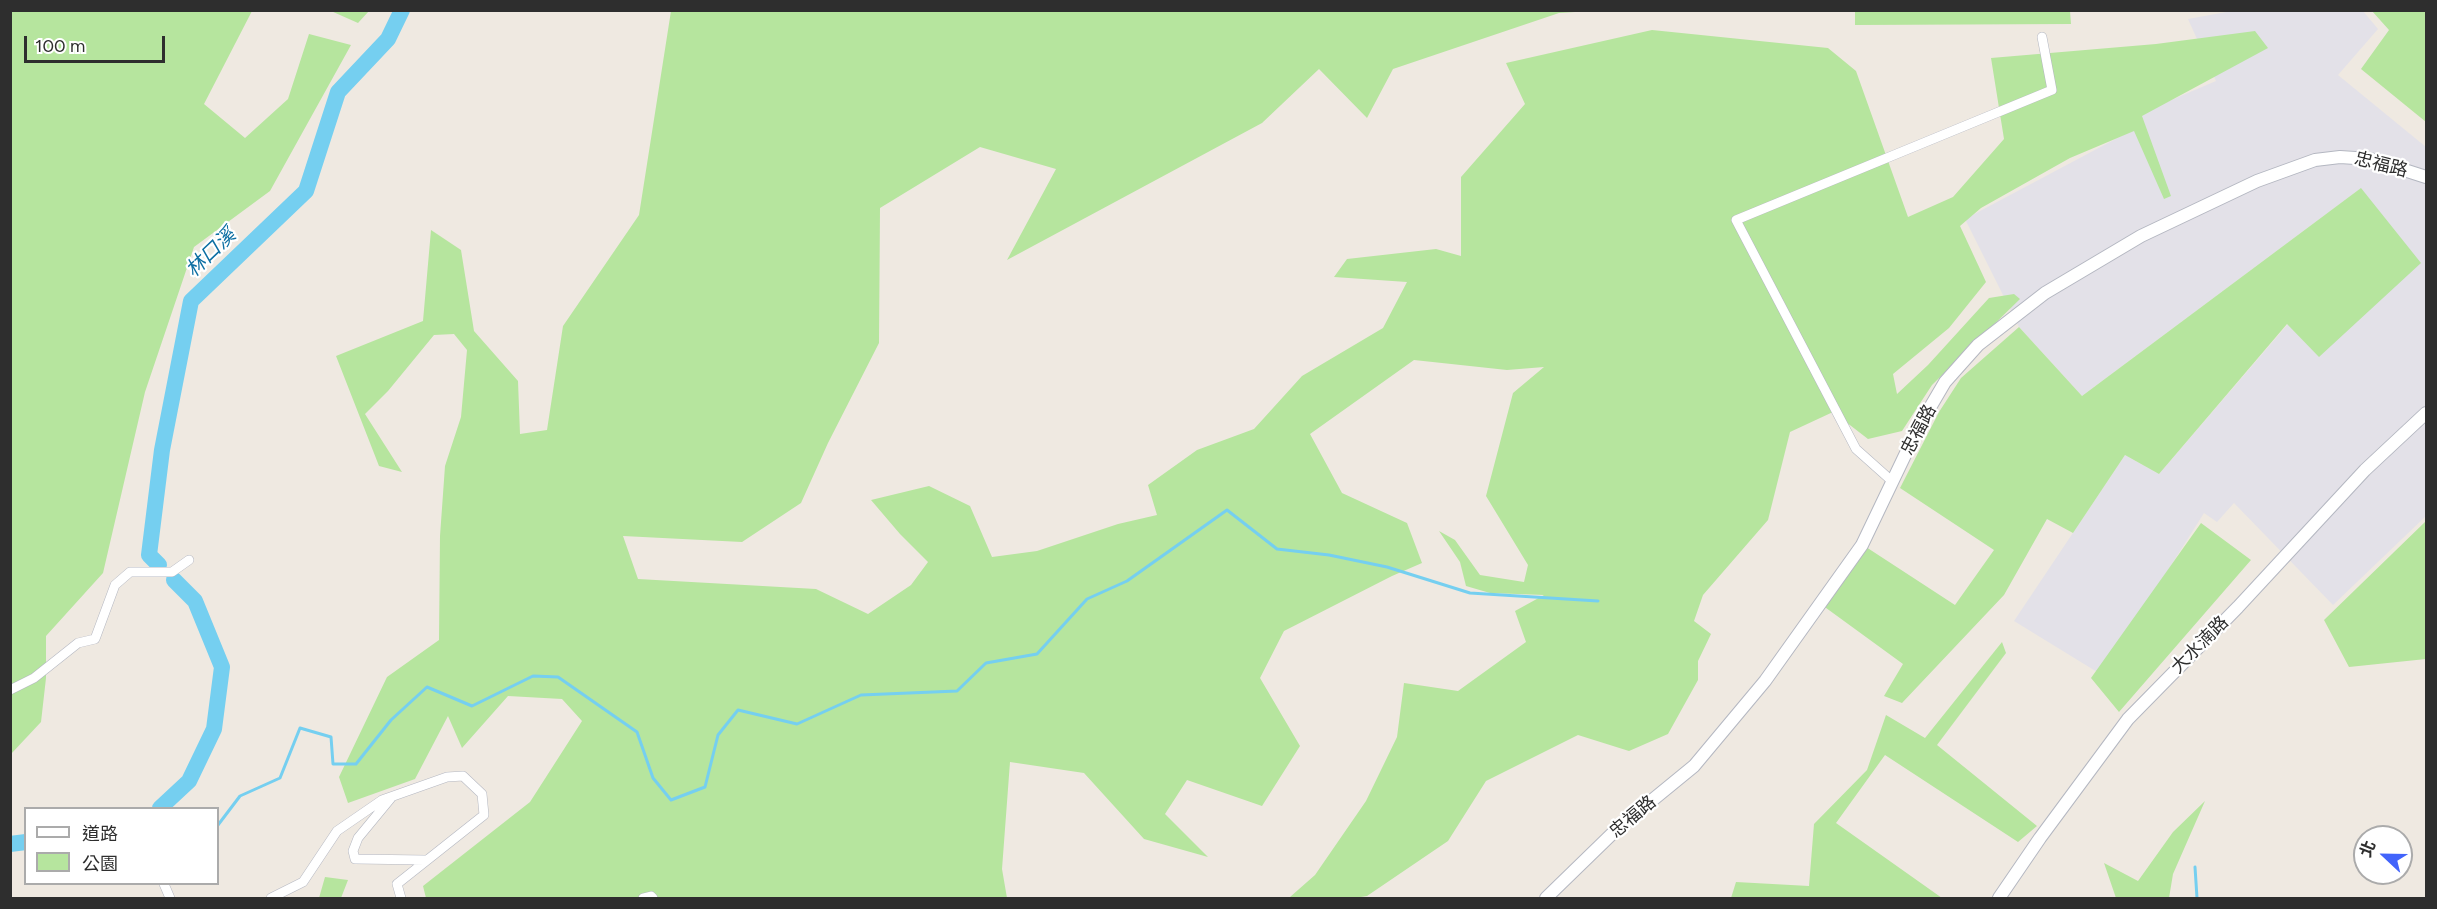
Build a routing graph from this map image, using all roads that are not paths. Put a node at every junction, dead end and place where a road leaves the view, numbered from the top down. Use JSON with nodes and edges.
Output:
{"nodes":[{"id":1,"x":2042,"y":38,"type":"dead end"},
{"id":2,"x":2427,"y":177,"type":"edge"},
{"id":3,"x":2427,"y":413,"type":"edge"},
{"id":4,"x":1893,"y":482,"type":"junction"},
{"id":5,"x":189,"y":560,"type":"dead end"},
{"id":6,"x":10,"y":690,"type":"edge"},
{"id":7,"x":393,"y":796,"type":"junction"},
{"id":8,"x":425,"y":860,"type":"junction"},
{"id":9,"x":271,"y":898,"type":"edge"},
{"id":10,"x":401,"y":898,"type":"edge"},
{"id":11,"x":643,"y":898,"type":"edge"},
{"id":12,"x":653,"y":898,"type":"edge"},
{"id":13,"x":1546,"y":898,"type":"edge"},
{"id":14,"x":2000,"y":898,"type":"edge"}],
"edges":[{"from":1,"to":4,"type":"street"},
{"from":2,"to":4,"type":"street","name":"忠福路"},
{"from":3,"to":14,"type":"street","name":"大水湳路"},
{"from":4,"to":13,"type":"street","name":"忠福路"},
{"from":5,"to":6,"type":"street"},
{"from":7,"to":8,"type":"street"},
{"from":7,"to":8,"type":"street"},
{"from":7,"to":9,"type":"street"},
{"from":8,"to":10,"type":"street"},
{"from":11,"to":12,"type":"street"}]}
